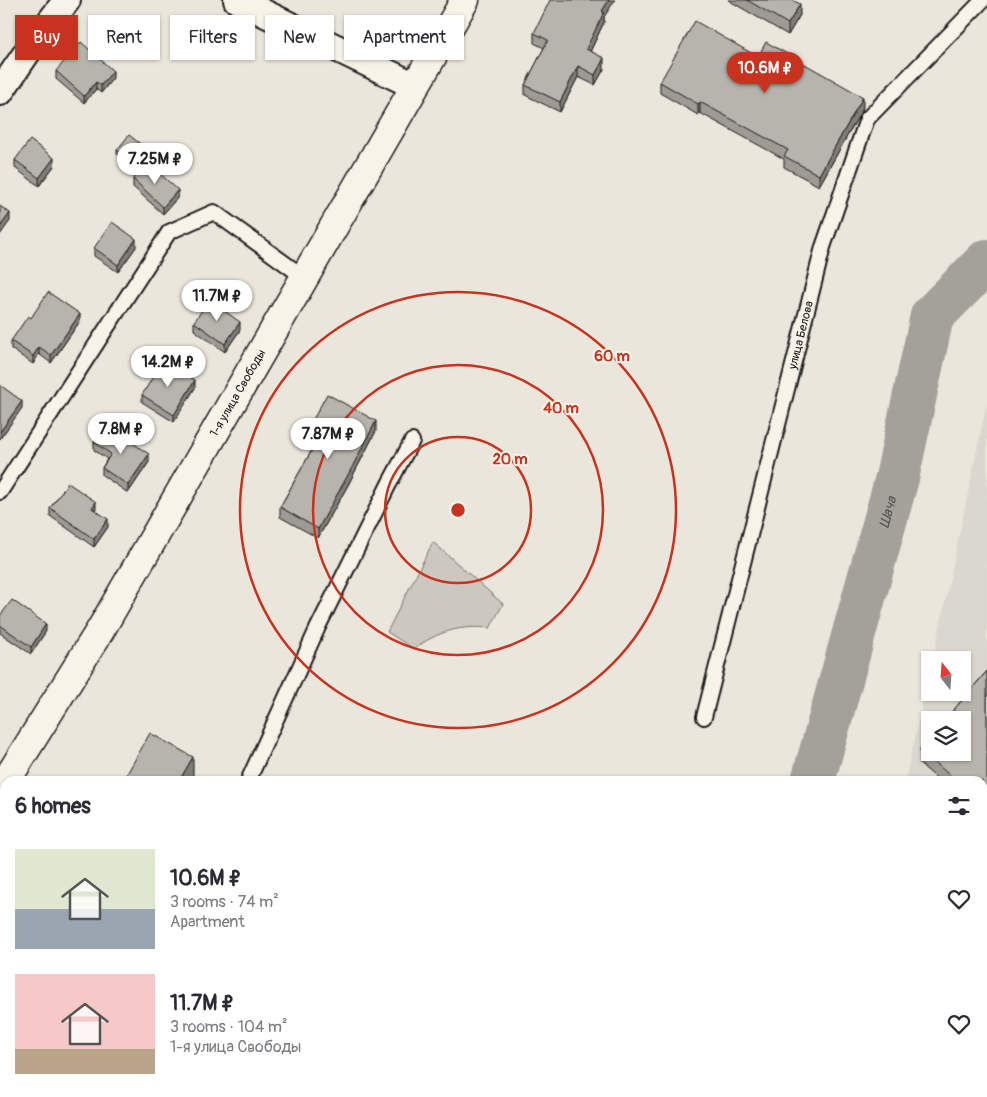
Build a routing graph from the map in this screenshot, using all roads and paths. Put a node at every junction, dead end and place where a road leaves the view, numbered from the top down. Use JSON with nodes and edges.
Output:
{"nodes":[{"id":1,"x":67,"y":0,"type":"edge"},
{"id":2,"x":237,"y":0,"type":"edge"},
{"id":3,"x":466,"y":0,"type":"edge"},
{"id":4,"x":983,"y":0,"type":"edge"},
{"id":5,"x":415,"y":86,"type":"junction"},
{"id":6,"x":0,"y":92,"type":"edge"},
{"id":7,"x":304,"y":278,"type":"junction"},
{"id":8,"x":412,"y":441,"type":"dead end"},
{"id":9,"x":0,"y":492,"type":"edge"},
{"id":10,"x":704,"y":717,"type":"dead end"},
{"id":11,"x":9,"y":776,"type":"edge"},
{"id":12,"x":250,"y":776,"type":"edge"}],
"edges":[{"from":1,"to":6,"type":"street"},
{"from":2,"to":5,"type":"street"},
{"from":3,"to":5,"type":"street","name":"1-я улица Свободы"},
{"from":4,"to":10,"type":"lane","name":"улица Белова"},
{"from":5,"to":7,"type":"street","name":"1-я улица Свободы"},
{"from":7,"to":9,"type":"lane"},
{"from":7,"to":11,"type":"street","name":"1-я улица Свободы"},
{"from":8,"to":12,"type":"lane"}]}
